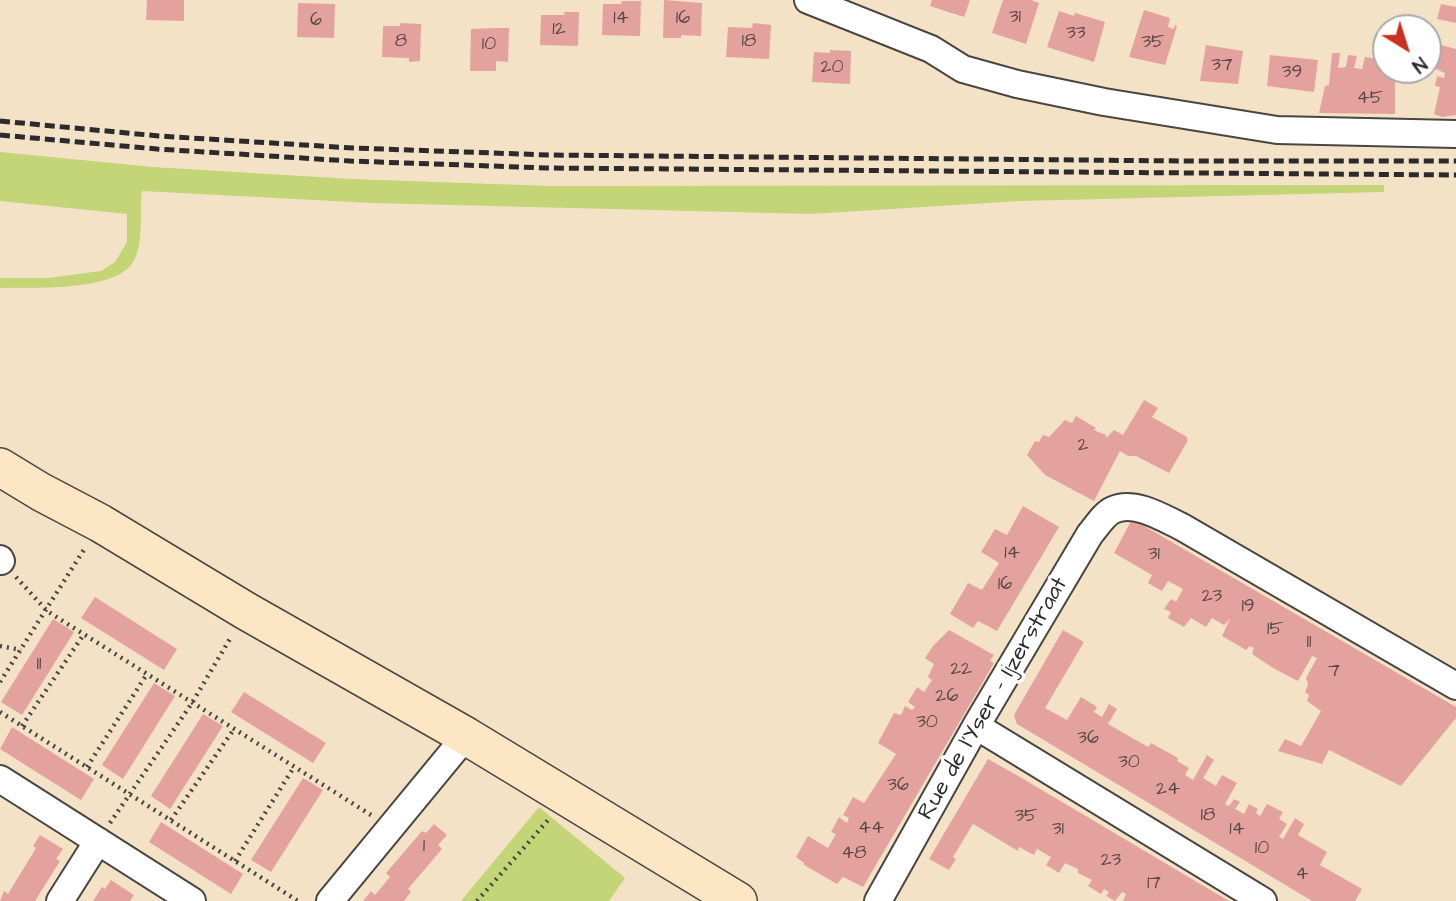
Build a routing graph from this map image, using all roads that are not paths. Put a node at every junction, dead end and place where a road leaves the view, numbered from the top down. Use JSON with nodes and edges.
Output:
{"nodes":[{"id":1,"x":808,"y":0,"type":"edge"},
{"id":2,"x":1456,"y":134,"type":"edge"},
{"id":3,"x":0,"y":467,"type":"edge"},
{"id":4,"x":1456,"y":686,"type":"edge"},
{"id":5,"x":976,"y":726,"type":"junction"},
{"id":6,"x":466,"y":736,"type":"junction"},
{"id":7,"x":0,"y":779,"type":"edge"},
{"id":8,"x":98,"y":841,"type":"junction"},
{"id":9,"x":60,"y":901,"type":"edge"},
{"id":10,"x":192,"y":901,"type":"edge"},
{"id":11,"x":330,"y":901,"type":"edge"},
{"id":12,"x":738,"y":901,"type":"edge"},
{"id":13,"x":878,"y":901,"type":"edge"},
{"id":14,"x":1263,"y":901,"type":"edge"}],
"edges":[{"from":1,"to":2,"type":"street"},
{"from":3,"to":6,"type":"main road"},
{"from":4,"to":5,"type":"street","name":"Rue de l'Yser - Ijzerstraat"},
{"from":5,"to":13,"type":"street","name":"Rue de l'Yser - Ijzerstraat"},
{"from":5,"to":14,"type":"street"},
{"from":6,"to":11,"type":"street"},
{"from":6,"to":12,"type":"main road"},
{"from":7,"to":8,"type":"street"},
{"from":8,"to":9,"type":"street"},
{"from":8,"to":10,"type":"street"}]}
